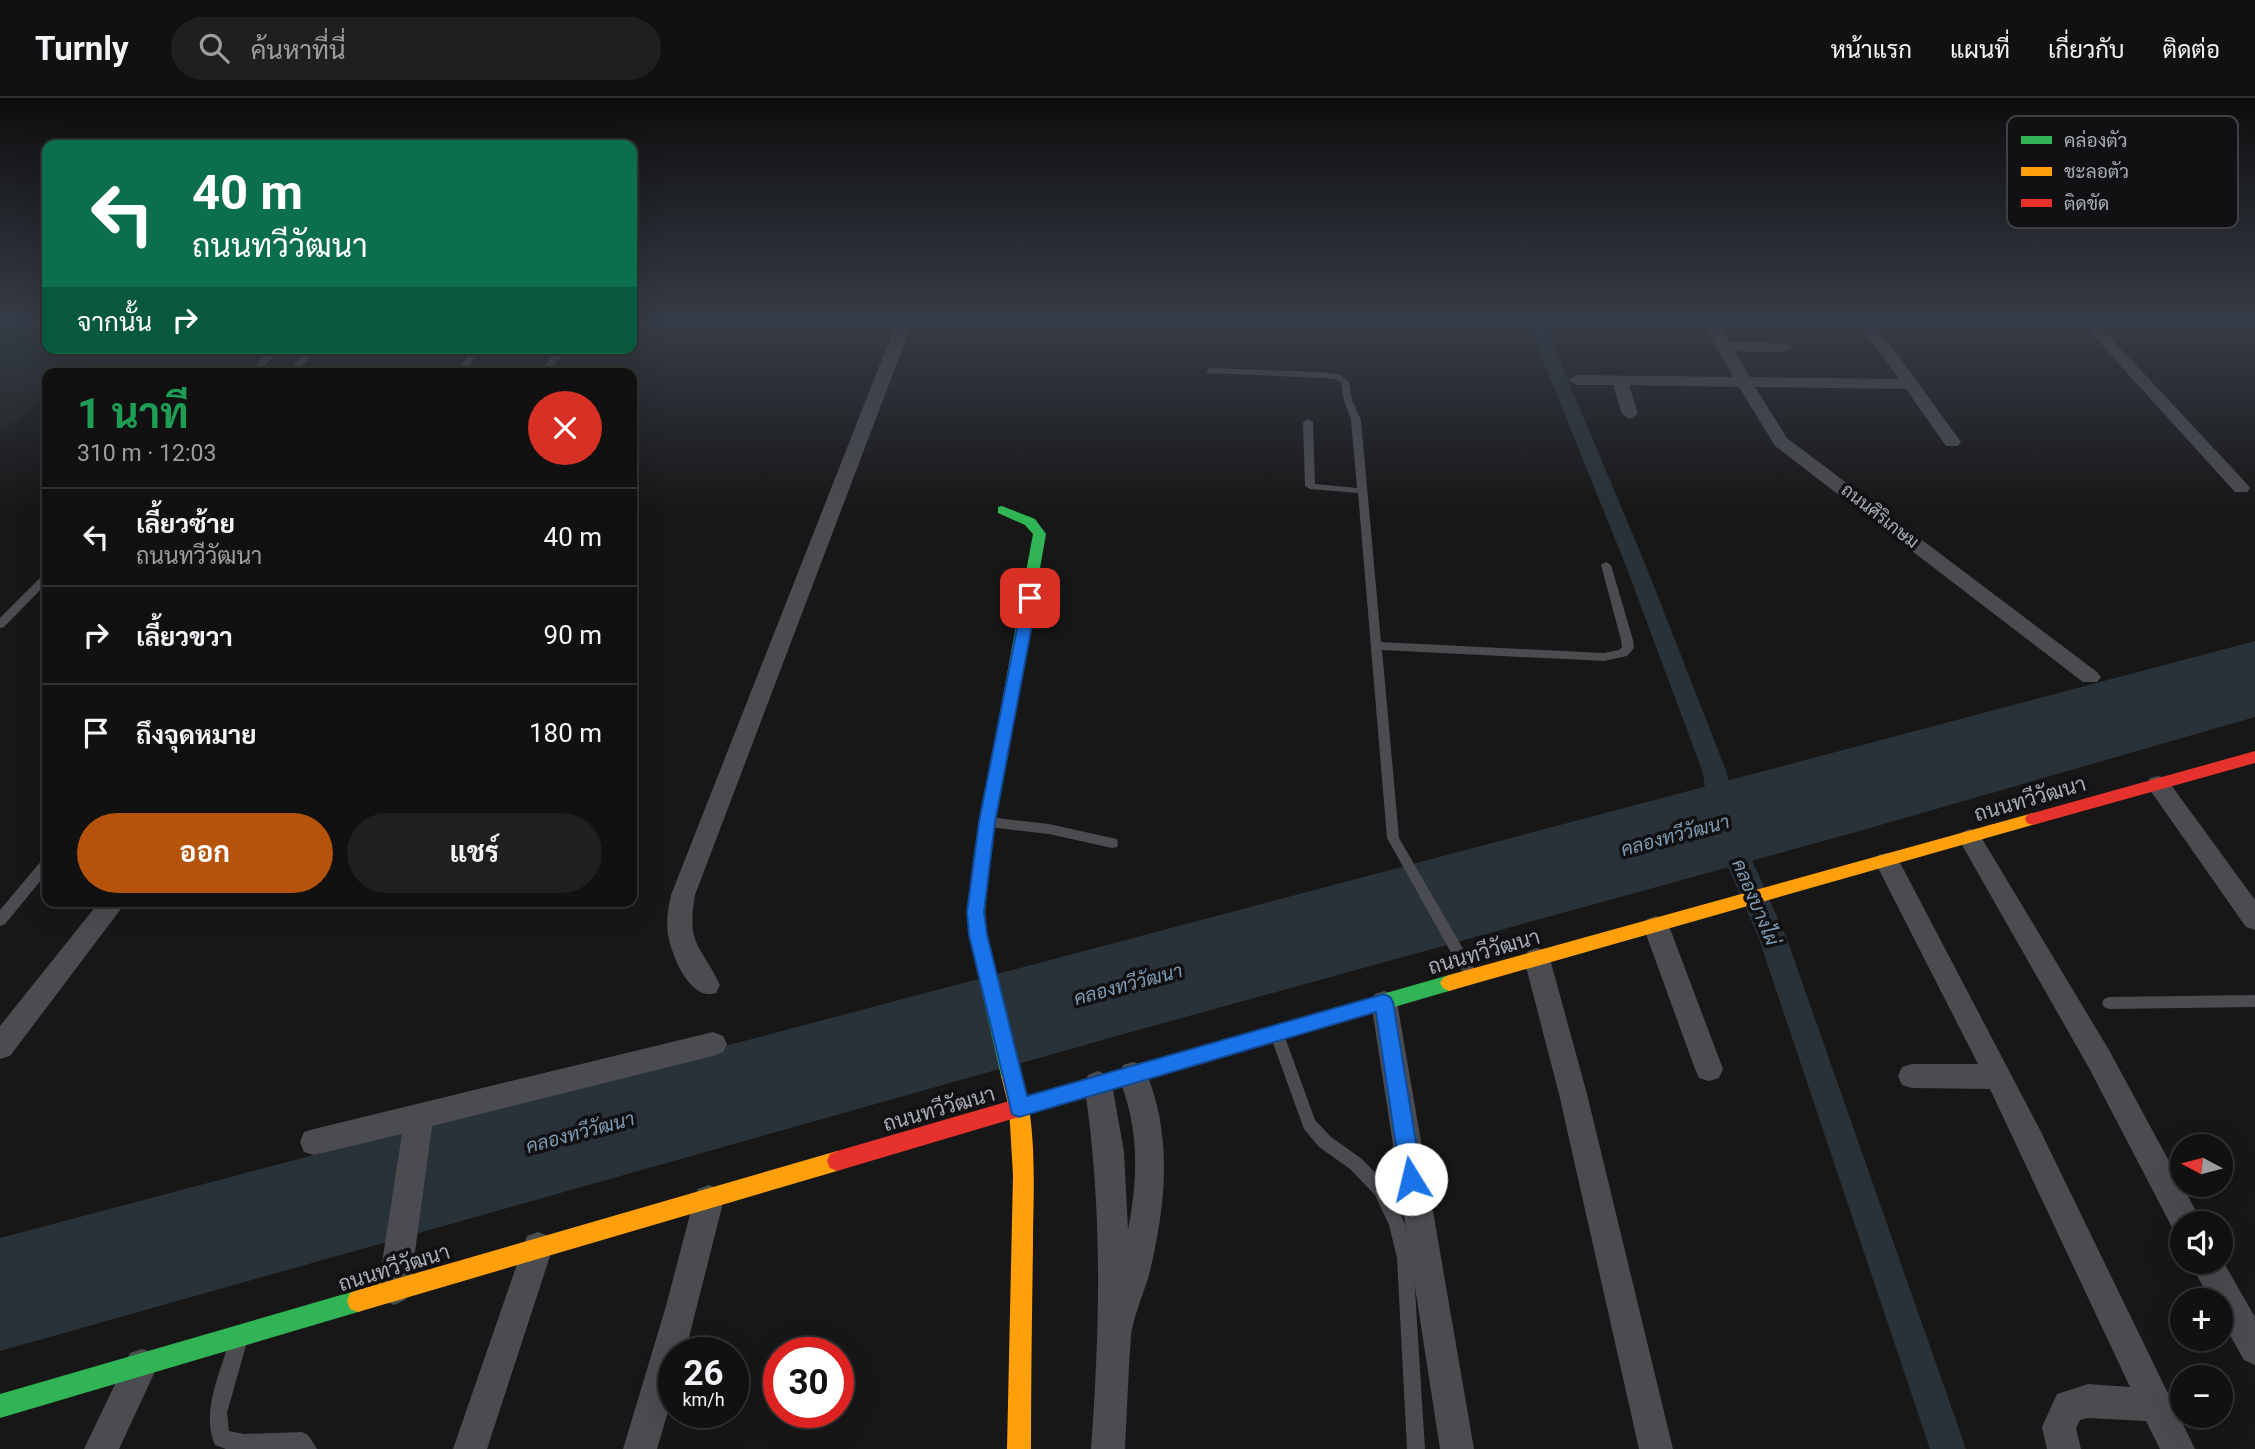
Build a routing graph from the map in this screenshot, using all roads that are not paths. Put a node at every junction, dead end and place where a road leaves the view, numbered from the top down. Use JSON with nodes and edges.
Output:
{"nodes":[{"id":1,"x":881,"y":384,"type":"edge"},
{"id":2,"x":1344,"y":384,"type":"edge"},
{"id":3,"x":1621,"y":384,"type":"edge"},
{"id":4,"x":1746,"y":384,"type":"edge"},
{"id":5,"x":1910,"y":384,"type":"edge"},
{"id":6,"x":2145,"y":384,"type":"edge"},
{"id":7,"x":1630,"y":414,"type":"dead end"},
{"id":8,"x":1308,"y":422,"type":"dead end"},
{"id":9,"x":1952,"y":442,"type":"dead end"},
{"id":10,"x":2241,"y":488,"type":"dead end"},
{"id":11,"x":1363,"y":491,"type":"junction"},
{"id":12,"x":1002,"y":510,"type":"dead end"},
{"id":13,"x":1606,"y":565,"type":"dead end"},
{"id":14,"x":42,"y":582,"type":"edge"},
{"id":15,"x":0,"y":624,"type":"edge"},
{"id":16,"x":1378,"y":646,"type":"junction"},
{"id":17,"x":2090,"y":677,"type":"dead end"},
{"id":18,"x":2255,"y":757,"type":"edge"},
{"id":19,"x":2158,"y":785,"type":"junction"},
{"id":20,"x":987,"y":822,"type":"junction"},
{"id":21,"x":1970,"y":838,"type":"junction"},
{"id":22,"x":1112,"y":843,"type":"dead end"},
{"id":23,"x":1887,"y":862,"type":"junction"},
{"id":24,"x":42,"y":870,"type":"edge"},
{"id":25,"x":110,"y":907,"type":"edge"},
{"id":26,"x":0,"y":920,"type":"edge"},
{"id":27,"x":2255,"y":920,"type":"edge"},
{"id":28,"x":1656,"y":926,"type":"junction"},
{"id":29,"x":1536,"y":959,"type":"junction"},
{"id":30,"x":1472,"y":978,"type":"junction"},
{"id":31,"x":707,"y":985,"type":"dead end"},
{"id":32,"x":2255,"y":1001,"type":"edge"},
{"id":33,"x":1384,"y":1002,"type":"junction"},
{"id":34,"x":2109,"y":1003,"type":"dead end"},
{"id":35,"x":1276,"y":1032,"type":"junction"},
{"id":36,"x":713,"y":1044,"type":"dead end"},
{"id":37,"x":0,"y":1047,"type":"edge"},
{"id":38,"x":1709,"y":1069,"type":"dead end"},
{"id":39,"x":1133,"y":1074,"type":"junction"},
{"id":40,"x":1912,"y":1076,"type":"dead end"},
{"id":41,"x":1998,"y":1077,"type":"junction"},
{"id":42,"x":1098,"y":1084,"type":"junction"},
{"id":43,"x":1019,"y":1108,"type":"junction"},
{"id":44,"x":418,"y":1117,"type":"junction"},
{"id":45,"x":314,"y":1142,"type":"dead end"},
{"id":46,"x":709,"y":1199,"type":"junction"},
{"id":47,"x":2180,"y":1211,"type":"edge"},
{"id":48,"x":538,"y":1247,"type":"junction"},
{"id":49,"x":2213,"y":1274,"type":"edge"},
{"id":50,"x":394,"y":1289,"type":"junction"},
{"id":51,"x":239,"y":1338,"type":"junction"},
{"id":52,"x":1115,"y":1342,"type":"junction"},
{"id":53,"x":2255,"y":1349,"type":"edge"},
{"id":54,"x":142,"y":1365,"type":"junction"},
{"id":55,"x":2156,"y":1405,"type":"junction"},
{"id":56,"x":0,"y":1406,"type":"edge"},
{"id":57,"x":101,"y":1449,"type":"edge"},
{"id":58,"x":308,"y":1449,"type":"edge"},
{"id":59,"x":471,"y":1449,"type":"edge"},
{"id":60,"x":640,"y":1449,"type":"edge"},
{"id":61,"x":1019,"y":1449,"type":"edge"},
{"id":62,"x":1108,"y":1449,"type":"edge"},
{"id":63,"x":1416,"y":1449,"type":"edge"},
{"id":64,"x":1457,"y":1449,"type":"edge"},
{"id":65,"x":1656,"y":1449,"type":"edge"},
{"id":66,"x":2064,"y":1449,"type":"edge"},
{"id":67,"x":2178,"y":1449,"type":"edge"}],
"edges":[{"from":1,"to":31,"type":"street"},
{"from":2,"to":11,"type":"lane"},
{"from":3,"to":7,"type":"street"},
{"from":4,"to":17,"type":"street","name":"ถนนศิริเกษม"},
{"from":5,"to":9,"type":"street"},
{"from":6,"to":10,"type":"street"},
{"from":8,"to":11,"type":"lane"},
{"from":11,"to":16,"type":"lane"},
{"from":12,"to":20,"type":"main road"},
{"from":13,"to":16,"type":"lane"},
{"from":14,"to":15,"type":"lane"},
{"from":16,"to":30,"type":"lane"},
{"from":18,"to":19,"type":"main road","name":"ถนนทวีวัฒนา"},
{"from":19,"to":21,"type":"main road","name":"ถนนทวีวัฒนา"},
{"from":19,"to":27,"type":"street"},
{"from":20,"to":22,"type":"lane"},
{"from":20,"to":43,"type":"main road"},
{"from":21,"to":23,"type":"main road","name":"ถนนทวีวัฒนา"},
{"from":21,"to":47,"type":"street"},
{"from":23,"to":28,"type":"main road","name":"ถนนทวีวัฒนา"},
{"from":23,"to":41,"type":"street"},
{"from":24,"to":26,"type":"lane"},
{"from":25,"to":37,"type":"street"},
{"from":28,"to":29,"type":"main road","name":"ถนนทวีวัฒนา"},
{"from":28,"to":38,"type":"street"},
{"from":29,"to":30,"type":"main road","name":"ถนนทวีวัฒนา"},
{"from":29,"to":65,"type":"street"},
{"from":30,"to":33,"type":"main road","name":"ถนนทวีวัฒนา"},
{"from":32,"to":34,"type":"lane"},
{"from":33,"to":35,"type":"main road","name":"ถนนทวีวัฒนา"},
{"from":33,"to":64,"type":"street"},
{"from":35,"to":39,"type":"main road","name":"ถนนทวีวัฒนา"},
{"from":35,"to":63,"type":"lane"},
{"from":36,"to":44,"type":"street"},
{"from":39,"to":42,"type":"main road","name":"ถนนทวีวัฒนา"},
{"from":39,"to":52,"type":"street"},
{"from":40,"to":41,"type":"street"},
{"from":41,"to":55,"type":"street"},
{"from":42,"to":43,"type":"main road","name":"ถนนทวีวัฒนา"},
{"from":42,"to":52,"type":"street"},
{"from":43,"to":46,"type":"main road","name":"ถนนทวีวัฒนา"},
{"from":43,"to":61,"type":"main road"},
{"from":44,"to":45,"type":"street"},
{"from":44,"to":50,"type":"street"},
{"from":46,"to":48,"type":"main road","name":"ถนนทวีวัฒนา"},
{"from":46,"to":60,"type":"street"},
{"from":48,"to":50,"type":"main road","name":"ถนนทวีวัฒนา"},
{"from":48,"to":59,"type":"street"},
{"from":49,"to":53,"type":"street"},
{"from":50,"to":51,"type":"main road","name":"ถนนทวีวัฒนา"},
{"from":51,"to":54,"type":"main road","name":"ถนนทวีวัฒนา"},
{"from":51,"to":58,"type":"lane"},
{"from":52,"to":62,"type":"street"},
{"from":54,"to":56,"type":"main road","name":"ถนนทวีวัฒนา"},
{"from":54,"to":57,"type":"street"},
{"from":55,"to":66,"type":"street"},
{"from":55,"to":67,"type":"street"}]}
